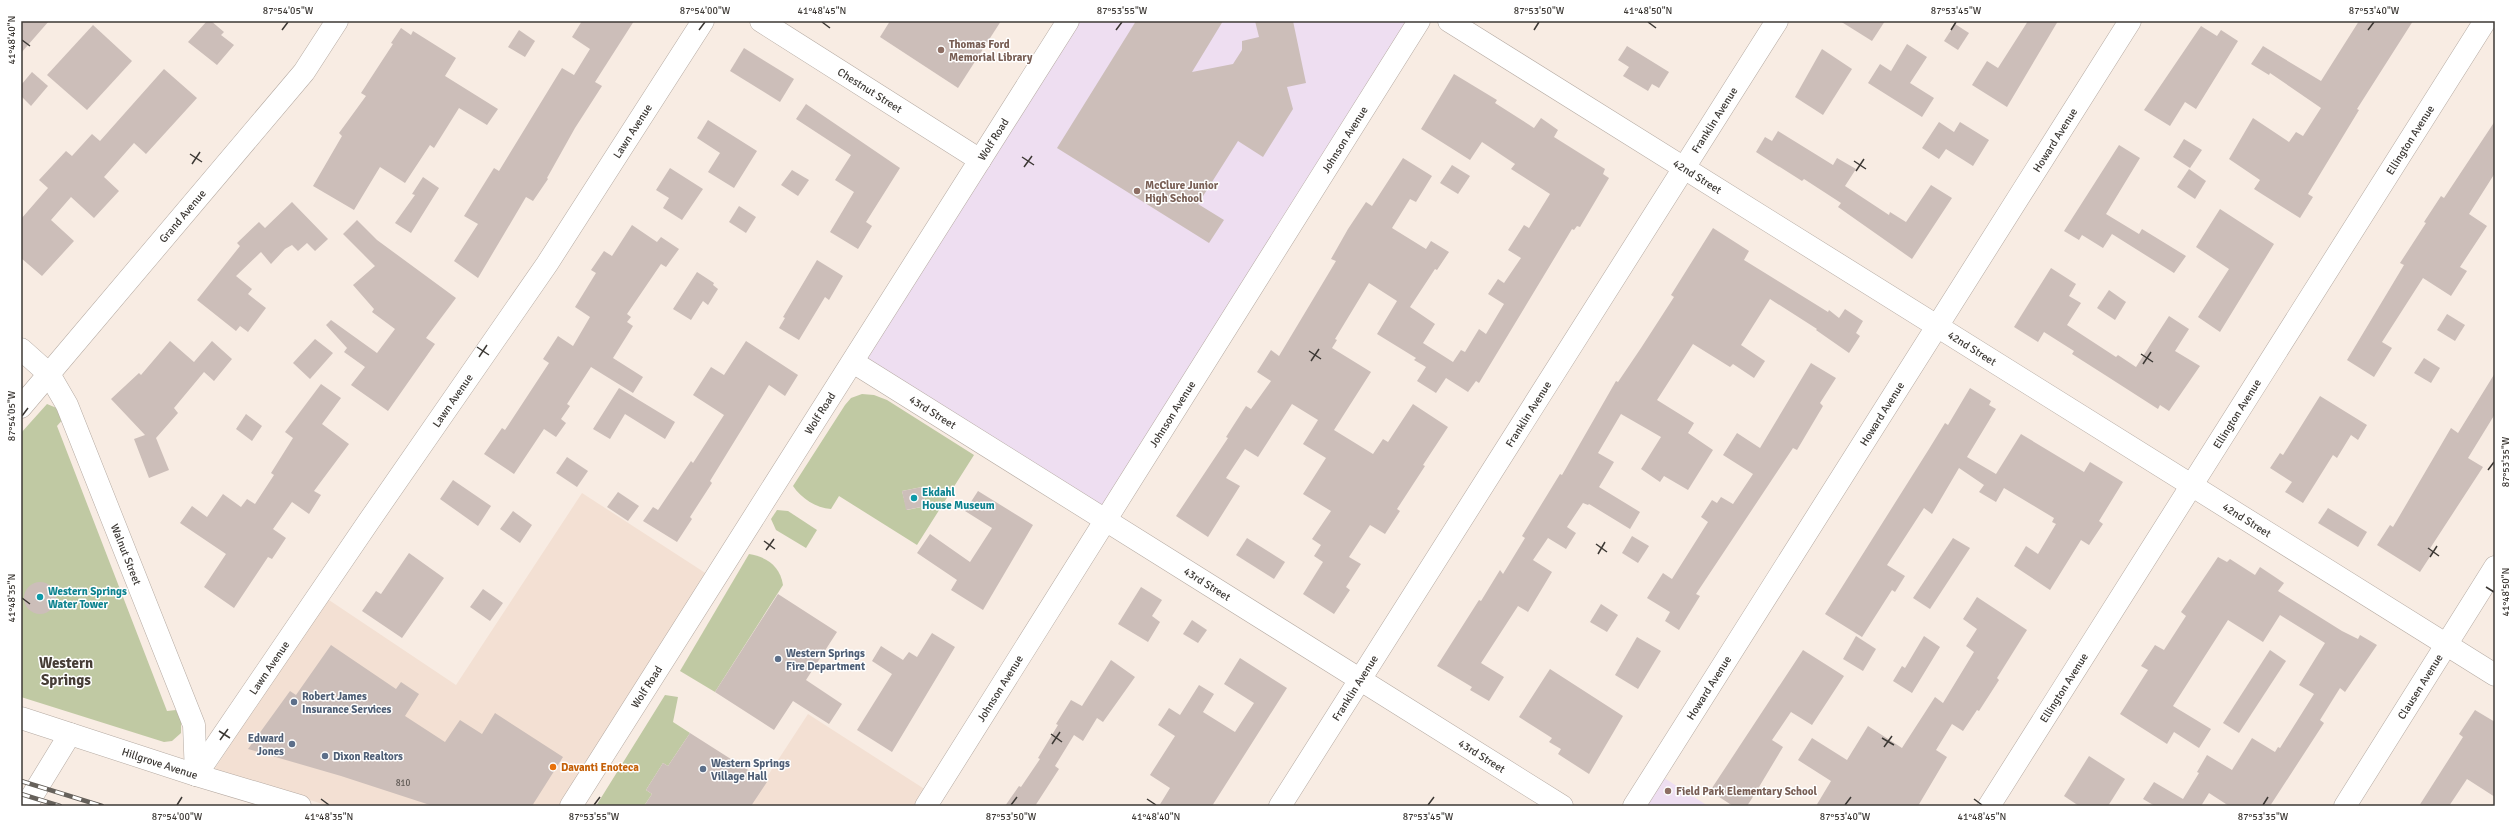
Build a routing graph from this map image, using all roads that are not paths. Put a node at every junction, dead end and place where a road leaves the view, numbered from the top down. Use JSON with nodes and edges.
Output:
{"nodes":[{"id":1,"x":337,"y":21,"type":"edge"},
{"id":2,"x":703,"y":21,"type":"edge"},
{"id":3,"x":760,"y":21,"type":"edge"},
{"id":4,"x":1068,"y":21,"type":"edge"},
{"id":5,"x":1419,"y":21,"type":"edge"},
{"id":6,"x":1449,"y":21,"type":"edge"},
{"id":7,"x":1777,"y":21,"type":"edge"},
{"id":8,"x":2130,"y":21,"type":"edge"},
{"id":9,"x":2485,"y":21,"type":"edge"},
{"id":10,"x":980,"y":160,"type":"junction"},
{"id":11,"x":1685,"y":167,"type":"junction"},
{"id":12,"x":1938,"y":327,"type":"junction"},
{"id":13,"x":21,"y":348,"type":"edge"},
{"id":14,"x":852,"y":362,"type":"junction"},
{"id":15,"x":49,"y":374,"type":"junction"},
{"id":16,"x":21,"y":407,"type":"edge"},
{"id":17,"x":2193,"y":485,"type":"junction"},
{"id":18,"x":1106,"y":523,"type":"junction"},
{"id":19,"x":2495,"y":567,"type":"edge"},
{"id":20,"x":2446,"y":644,"type":"junction"},
{"id":21,"x":2495,"y":675,"type":"edge"},
{"id":22,"x":1360,"y":680,"type":"junction"},
{"id":23,"x":21,"y":718,"type":"edge"},
{"id":24,"x":70,"y":734,"type":"junction"},
{"id":25,"x":196,"y":776,"type":"junction"},
{"id":26,"x":26,"y":806,"type":"edge"},
{"id":27,"x":300,"y":806,"type":"edge"},
{"id":28,"x":571,"y":806,"type":"edge"},
{"id":29,"x":926,"y":806,"type":"edge"},
{"id":30,"x":1280,"y":806,"type":"edge"},
{"id":31,"x":1562,"y":806,"type":"edge"},
{"id":32,"x":1634,"y":806,"type":"edge"},
{"id":33,"x":1989,"y":806,"type":"edge"},
{"id":34,"x":2345,"y":806,"type":"edge"}],
"edges":[{"from":1,"to":15,"type":"street","name":"Grand Avenue"},
{"from":2,"to":25,"type":"street","name":"Lawn Avenue"},
{"from":3,"to":10,"type":"street","name":"Chestnut Street"},
{"from":4,"to":10,"type":"street","name":"Wolf Road"},
{"from":5,"to":18,"type":"street","name":"Johnson Avenue"},
{"from":6,"to":11,"type":"street","name":"42nd Street"},
{"from":7,"to":11,"type":"street","name":"Franklin Avenue"},
{"from":8,"to":12,"type":"street","name":"Howard Avenue"},
{"from":9,"to":17,"type":"street","name":"Ellington Avenue"},
{"from":10,"to":14,"type":"street","name":"Wolf Road"},
{"from":11,"to":12,"type":"street","name":"42nd Street"},
{"from":11,"to":22,"type":"street","name":"Franklin Avenue"},
{"from":12,"to":17,"type":"street","name":"42nd Street"},
{"from":12,"to":32,"type":"street","name":"Howard Avenue"},
{"from":13,"to":15,"type":"street","name":"Walnut Street"},
{"from":14,"to":18,"type":"street","name":"43rd Street"},
{"from":14,"to":28,"type":"street","name":"Wolf Road"},
{"from":15,"to":16,"type":"street","name":"Grand Avenue"},
{"from":15,"to":25,"type":"street","name":"Walnut Street"},
{"from":17,"to":20,"type":"street","name":"42nd Street"},
{"from":17,"to":33,"type":"street","name":"Ellington Avenue"},
{"from":18,"to":22,"type":"street","name":"43rd Street"},
{"from":18,"to":29,"type":"street","name":"Johnson Avenue"},
{"from":19,"to":20,"type":"street","name":"Clausen Avenue"},
{"from":20,"to":21,"type":"street","name":"42nd Street"},
{"from":20,"to":34,"type":"street","name":"Clausen Avenue"},
{"from":22,"to":30,"type":"street","name":"Franklin Avenue"},
{"from":22,"to":31,"type":"street","name":"43rd Street"},
{"from":23,"to":24,"type":"street","name":"Hillgrove Avenue"},
{"from":24,"to":25,"type":"street","name":"Hillgrove Avenue"},
{"from":24,"to":26,"type":"street"},
{"from":25,"to":27,"type":"street","name":"Hillgrove Avenue"}]}
